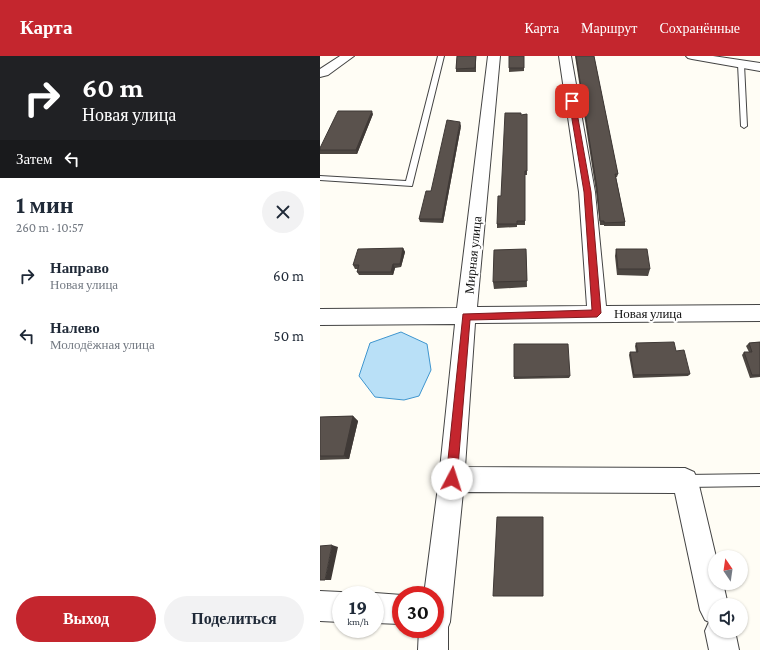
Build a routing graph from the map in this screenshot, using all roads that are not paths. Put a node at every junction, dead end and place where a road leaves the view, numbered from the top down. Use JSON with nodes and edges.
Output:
{"nodes":[{"id":1,"x":348,"y":56,"type":"edge"},
{"id":2,"x":441,"y":56,"type":"edge"},
{"id":3,"x":494,"y":56,"type":"edge"},
{"id":4,"x":565,"y":56,"type":"edge"},
{"id":5,"x":692,"y":56,"type":"edge"},
{"id":6,"x":741,"y":64,"type":"junction"},
{"id":7,"x":760,"y":67,"type":"edge"},
{"id":8,"x":321,"y":75,"type":"edge"},
{"id":9,"x":744,"y":126,"type":"dead end"},
{"id":10,"x":320,"y":178,"type":"edge"},
{"id":11,"x":597,"y":313,"type":"junction"},
{"id":12,"x":760,"y":314,"type":"edge"},
{"id":13,"x":466,"y":316,"type":"junction"},
{"id":14,"x":320,"y":317,"type":"edge"},
{"id":15,"x":452,"y":479,"type":"junction"},
{"id":16,"x":760,"y":480,"type":"edge"},
{"id":17,"x":685,"y":481,"type":"junction"},
{"id":18,"x":439,"y":586,"type":"edge"},
{"id":19,"x":712,"y":598,"type":"edge"},
{"id":20,"x":320,"y":606,"type":"edge"},
{"id":21,"x":332,"y":607,"type":"edge"},
{"id":22,"x":434,"y":638,"type":"edge"},
{"id":23,"x":721,"y":638,"type":"edge"},
{"id":24,"x":433,"y":650,"type":"edge"},
{"id":25,"x":724,"y":650,"type":"edge"}],
"edges":[{"from":1,"to":8,"type":"street"},
{"from":2,"to":10,"type":"lane"},
{"from":3,"to":13,"type":"street","name":"Мирная улица"},
{"from":4,"to":11,"type":"street"},
{"from":5,"to":6,"type":"street"},
{"from":6,"to":7,"type":"street"},
{"from":6,"to":9,"type":"lane"},
{"from":11,"to":12,"type":"street","name":"Новая улица"},
{"from":11,"to":13,"type":"street","name":"Новая улица"},
{"from":13,"to":14,"type":"street","name":"Новая улица"},
{"from":13,"to":15,"type":"street","name":"Мирная улица"},
{"from":15,"to":17,"type":"street"},
{"from":15,"to":18,"type":"street","name":"Мирная улица"},
{"from":16,"to":17,"type":"lane"},
{"from":17,"to":19,"type":"street"},
{"from":20,"to":21,"type":"street"},
{"from":22,"to":24,"type":"street","name":"Мирная улица"},
{"from":23,"to":25,"type":"street"}]}
